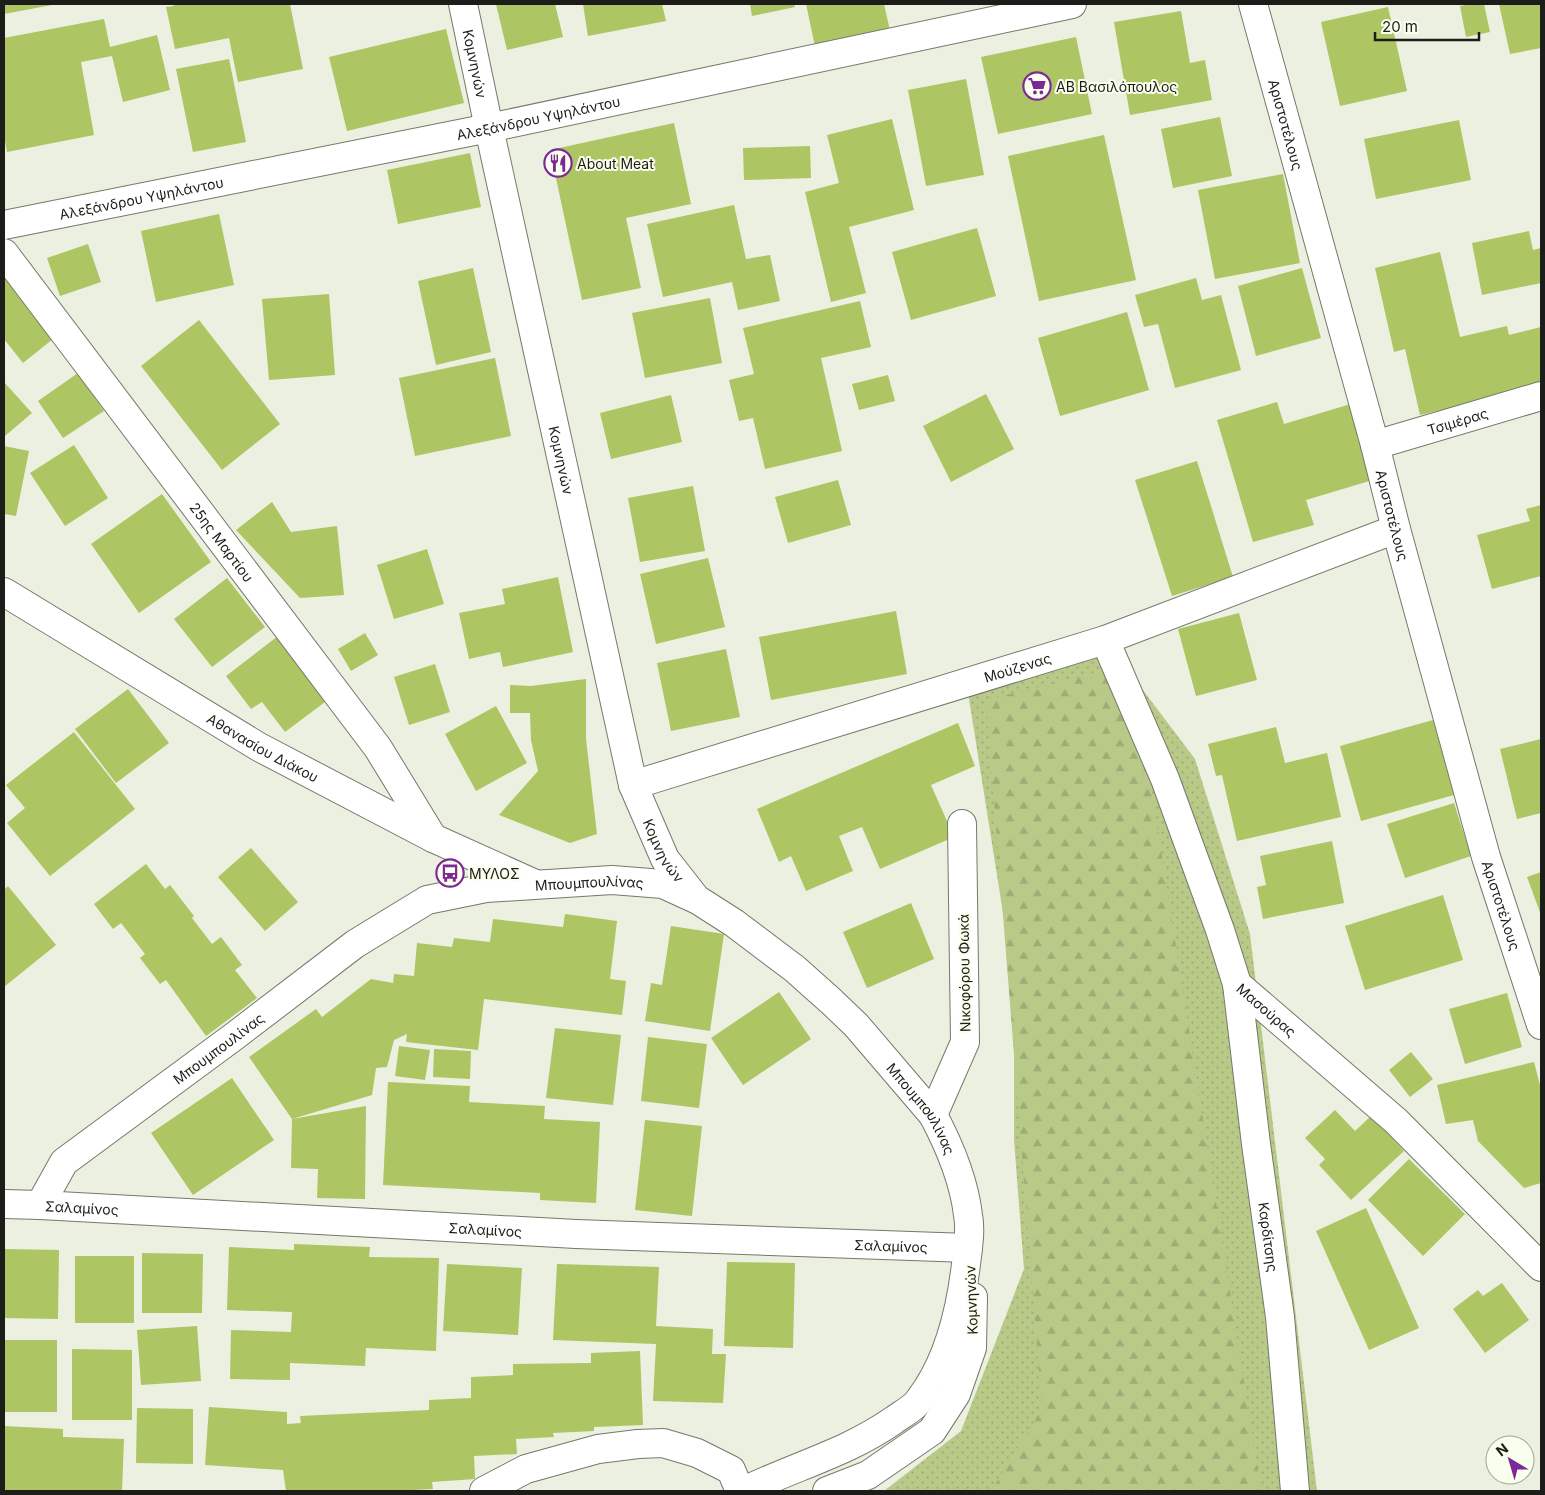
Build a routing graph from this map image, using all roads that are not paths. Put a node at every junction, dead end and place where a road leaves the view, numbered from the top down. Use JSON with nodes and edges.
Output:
{"nodes":[{"id":1,"x":463,"y":4,"type":"edge"},
{"id":2,"x":1072,"y":4,"type":"edge"},
{"id":3,"x":1253,"y":4,"type":"edge"},
{"id":4,"x":489,"y":128,"type":"junction"},
{"id":5,"x":4,"y":225,"type":"edge"},
{"id":6,"x":4,"y":253,"type":"edge"},
{"id":7,"x":1541,"y":396,"type":"edge"},
{"id":8,"x":1375,"y":445,"type":"junction"},
{"id":9,"x":1396,"y":529,"type":"junction"},
{"id":10,"x":4,"y":592,"type":"edge"},
{"id":11,"x":1105,"y":640,"type":"junction"},
{"id":12,"x":633,"y":785,"type":"junction"},
{"id":13,"x":962,"y":824,"type":"dead end"},
{"id":14,"x":433,"y":838,"type":"junction"},
{"id":15,"x":534,"y":884,"type":"junction"},
{"id":16,"x":698,"y":900,"type":"junction"},
{"id":17,"x":1238,"y":984,"type":"junction"},
{"id":18,"x":1541,"y":1025,"type":"edge"},
{"id":19,"x":933,"y":1115,"type":"junction"},
{"id":20,"x":4,"y":1204,"type":"edge"},
{"id":21,"x":40,"y":1204,"type":"junction"},
{"id":22,"x":968,"y":1248,"type":"junction"},
{"id":23,"x":1541,"y":1267,"type":"edge"},
{"id":24,"x":484,"y":1491,"type":"edge"},
{"id":25,"x":740,"y":1491,"type":"edge"},
{"id":26,"x":744,"y":1491,"type":"edge"},
{"id":27,"x":827,"y":1491,"type":"edge"},
{"id":28,"x":1295,"y":1491,"type":"edge"}],
"edges":[{"from":1,"to":4,"type":"street","name":"Κομνηνών"},
{"from":2,"to":4,"type":"street","name":"Αλεξάνδρου Υψηλάντου"},
{"from":3,"to":8,"type":"street","name":"Αριστοτέλους"},
{"from":4,"to":5,"type":"street","name":"Αλεξάνδρου Υψηλάντου"},
{"from":4,"to":12,"type":"street","name":"Κομνηνών"},
{"from":6,"to":14,"type":"street","name":"25ης Μαρτίου"},
{"from":7,"to":8,"type":"street","name":"Τσιμέρας"},
{"from":8,"to":9,"type":"street","name":"Αριστοτέλους"},
{"from":9,"to":11,"type":"street","name":"Μούζενας"},
{"from":9,"to":18,"type":"street","name":"Αριστοτέλους"},
{"from":10,"to":14,"type":"street","name":"Αθανασίου Διάκου"},
{"from":11,"to":12,"type":"street","name":"Μούζενας"},
{"from":11,"to":17,"type":"street","name":"Μασούρας"},
{"from":12,"to":16,"type":"street","name":"Κομνηνών"},
{"from":13,"to":19,"type":"street","name":"Νικοφόρου Φωκά"},
{"from":14,"to":15,"type":"street","name":"Αθανασίου Διάκου"},
{"from":15,"to":16,"type":"street","name":"Μπουμπουλίνας"},
{"from":15,"to":21,"type":"street","name":"Μπουμπουλίνας"},
{"from":16,"to":19,"type":"street","name":"Μπουμπουλίνας"},
{"from":17,"to":23,"type":"street","name":"Μασούρας"},
{"from":17,"to":28,"type":"street","name":"Καρδίτσης"},
{"from":19,"to":22,"type":"street","name":"Μπουμπουλίνας"},
{"from":20,"to":21,"type":"street","name":"Σαλαμίνος"},
{"from":21,"to":22,"type":"street","name":"Σαλαμίνος"},
{"from":22,"to":26,"type":"street","name":"Κομνηνών"},
{"from":22,"to":27,"type":"street","name":"Κομνηνών"},
{"from":24,"to":25,"type":"street"}]}
